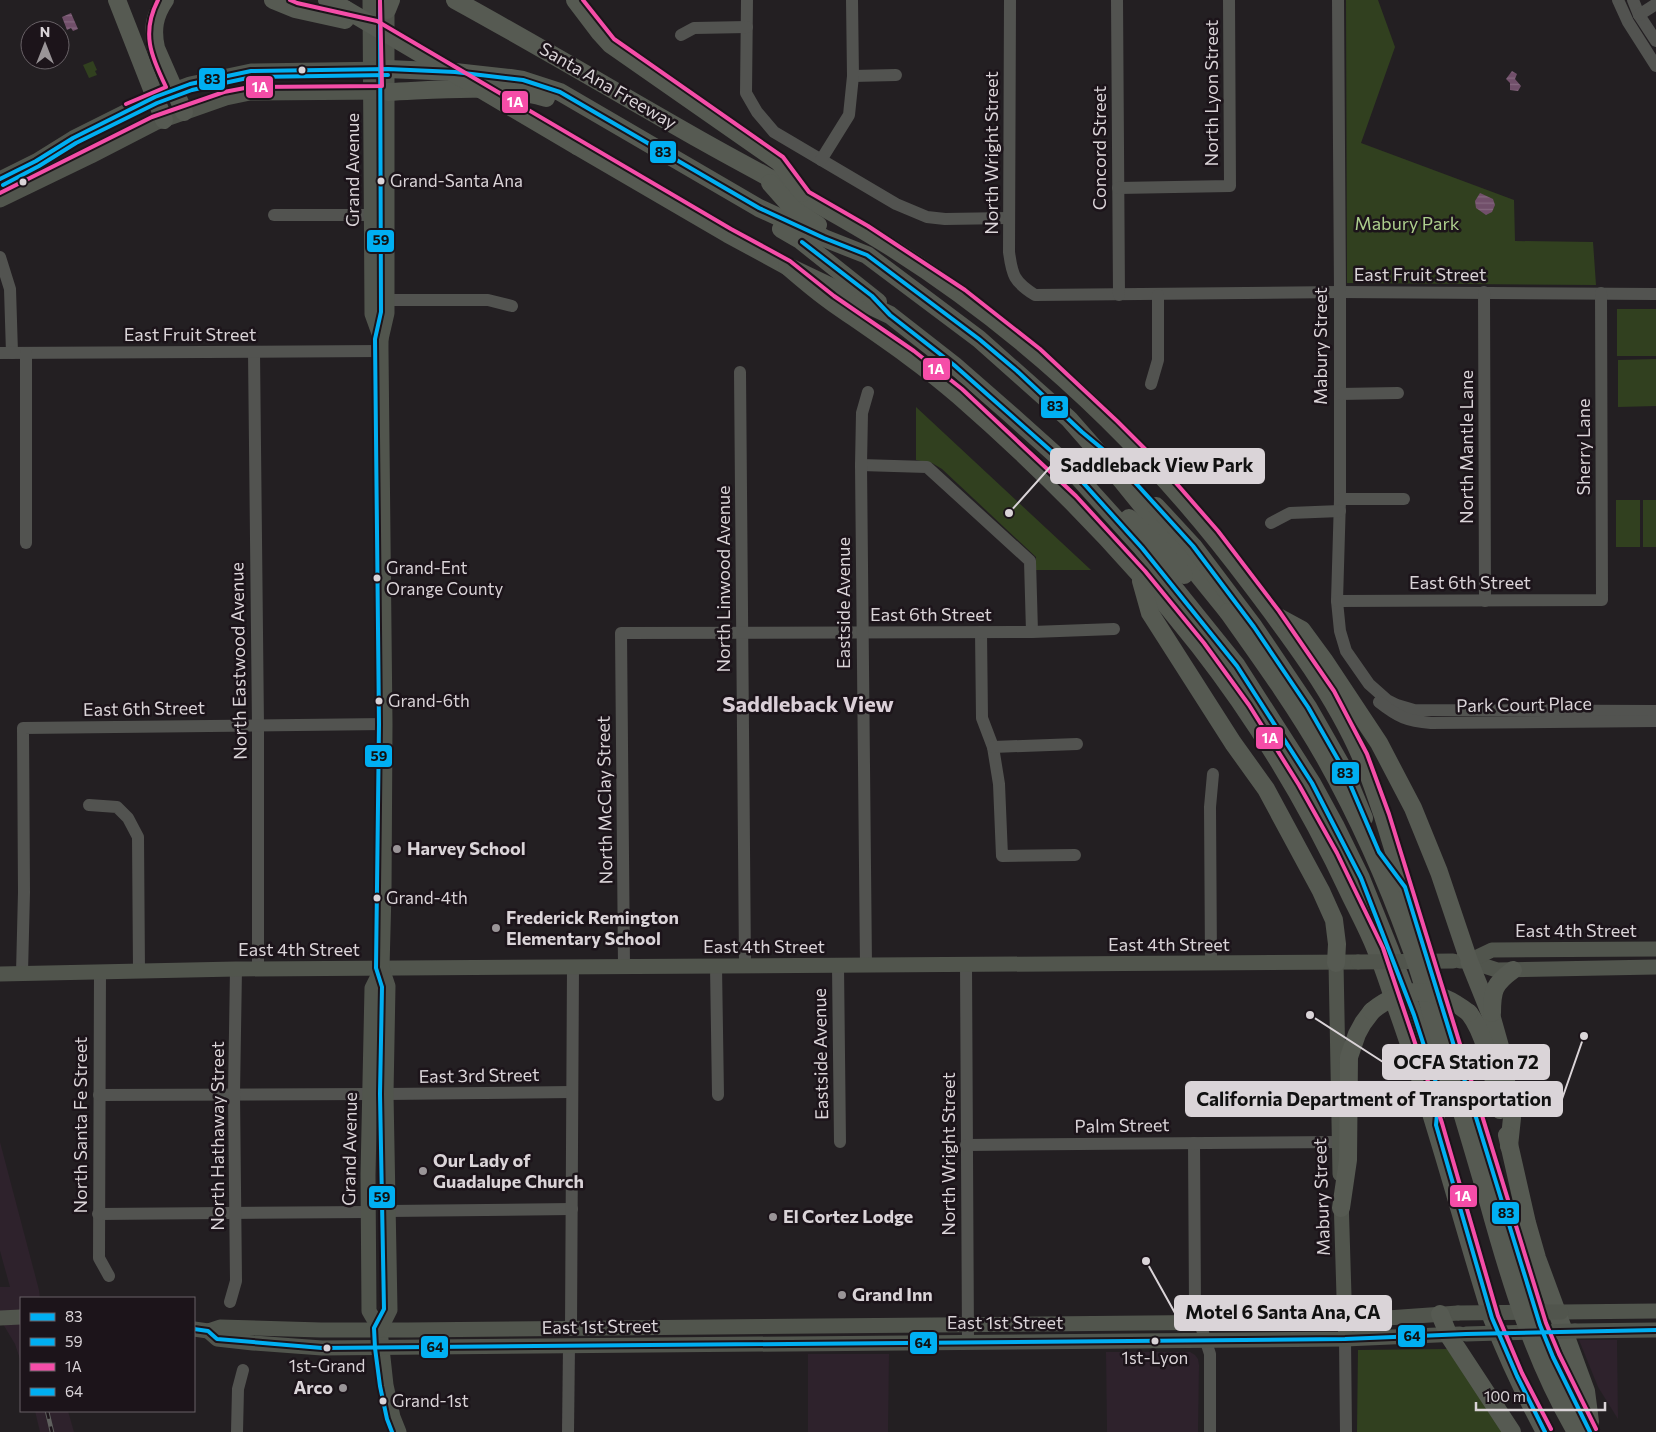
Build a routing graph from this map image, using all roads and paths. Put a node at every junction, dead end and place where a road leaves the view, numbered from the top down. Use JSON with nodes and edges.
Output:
{"nodes":[{"id":1,"x":117,"y":0,"type":"edge"},
{"id":2,"x":165,"y":0,"type":"edge"},
{"id":3,"x":273,"y":0,"type":"edge"},
{"id":4,"x":327,"y":0,"type":"edge"},
{"id":5,"x":370,"y":0,"type":"edge"},
{"id":6,"x":455,"y":0,"type":"edge"},
{"id":7,"x":575,"y":0,"type":"edge"},
{"id":8,"x":748,"y":0,"type":"edge"},
{"id":9,"x":852,"y":0,"type":"edge"},
{"id":10,"x":1010,"y":0,"type":"edge"},
{"id":11,"x":1117,"y":0,"type":"edge"},
{"id":12,"x":1229,"y":0,"type":"edge"},
{"id":13,"x":1338,"y":0,"type":"edge"},
{"id":14,"x":1618,"y":0,"type":"edge"},
{"id":15,"x":1634,"y":0,"type":"edge"},
{"id":16,"x":388,"y":3,"type":"edge"},
{"id":17,"x":1656,"y":4,"type":"edge"},
{"id":18,"x":345,"y":15,"type":"junction"},
{"id":19,"x":1639,"y":15,"type":"junction"},
{"id":20,"x":747,"y":27,"type":"junction"},
{"id":21,"x":682,"y":35,"type":"dead end"},
{"id":22,"x":1656,"y":42,"type":"edge"},
{"id":23,"x":1656,"y":66,"type":"edge"},
{"id":24,"x":379,"y":69,"type":"junction"},
{"id":25,"x":896,"y":75,"type":"dead end"},
{"id":26,"x":853,"y":76,"type":"junction"},
{"id":27,"x":174,"y":90,"type":"junction"},
{"id":28,"x":379,"y":92,"type":"junction"},
{"id":29,"x":155,"y":97,"type":"junction"},
{"id":30,"x":184,"y":112,"type":"junction"},
{"id":31,"x":164,"y":120,"type":"junction"},
{"id":32,"x":821,"y":160,"type":"junction"},
{"id":33,"x":760,"y":173,"type":"junction"},
{"id":34,"x":0,"y":178,"type":"edge"},
{"id":35,"x":1118,"y":188,"type":"junction"},
{"id":36,"x":805,"y":198,"type":"junction"},
{"id":37,"x":0,"y":200,"type":"edge"},
{"id":38,"x":274,"y":215,"type":"dead end"},
{"id":39,"x":372,"y":215,"type":"junction"},
{"id":40,"x":1008,"y":218,"type":"junction"},
{"id":41,"x":867,"y":255,"type":"junction"},
{"id":42,"x":0,"y":256,"type":"edge"},
{"id":43,"x":787,"y":266,"type":"junction"},
{"id":44,"x":1340,"y":292,"type":"junction"},
{"id":45,"x":1484,"y":292,"type":"junction"},
{"id":46,"x":1601,"y":293,"type":"junction"},
{"id":47,"x":1656,"y":294,"type":"edge"},
{"id":48,"x":1035,"y":295,"type":"joint"},
{"id":49,"x":1118,"y":295,"type":"junction"},
{"id":50,"x":1158,"y":295,"type":"junction"},
{"id":51,"x":380,"y":300,"type":"junction"},
{"id":52,"x":512,"y":306,"type":"dead end"},
{"id":53,"x":890,"y":315,"type":"junction"},
{"id":54,"x":381,"y":345,"type":"junction"},
{"id":55,"x":254,"y":352,"type":"junction"},
{"id":56,"x":6,"y":353,"type":"edge"},
{"id":57,"x":26,"y":353,"type":"junction"},
{"id":58,"x":740,"y":372,"type":"dead end"},
{"id":59,"x":1151,"y":384,"type":"dead end"},
{"id":60,"x":868,"y":392,"type":"dead end"},
{"id":61,"x":1398,"y":393,"type":"dead end"},
{"id":62,"x":1340,"y":394,"type":"junction"},
{"id":63,"x":1082,"y":432,"type":"junction"},
{"id":64,"x":861,"y":465,"type":"junction"},
{"id":65,"x":1068,"y":466,"type":"junction"},
{"id":66,"x":1404,"y":499,"type":"dead end"},
{"id":67,"x":1340,"y":505,"type":"junction"},
{"id":68,"x":1271,"y":523,"type":"dead end"},
{"id":69,"x":26,"y":544,"type":"dead end"},
{"id":70,"x":1140,"y":576,"type":"junction"},
{"id":71,"x":1602,"y":600,"type":"joint"},
{"id":72,"x":1337,"y":601,"type":"junction"},
{"id":73,"x":1485,"y":601,"type":"junction"},
{"id":74,"x":1225,"y":615,"type":"junction"},
{"id":75,"x":1274,"y":615,"type":"junction"},
{"id":76,"x":1114,"y":630,"type":"dead end"},
{"id":77,"x":981,"y":632,"type":"junction"},
{"id":78,"x":1032,"y":632,"type":"junction"},
{"id":79,"x":742,"y":633,"type":"junction"},
{"id":80,"x":862,"y":633,"type":"junction"},
{"id":81,"x":621,"y":634,"type":"joint"},
{"id":82,"x":1396,"y":710,"type":"junction"},
{"id":83,"x":1656,"y":711,"type":"edge"},
{"id":84,"x":1656,"y":721,"type":"edge"},
{"id":85,"x":385,"y":724,"type":"junction"},
{"id":86,"x":258,"y":726,"type":"junction"},
{"id":87,"x":1077,"y":744,"type":"dead end"},
{"id":88,"x":992,"y":746,"type":"junction"},
{"id":89,"x":1214,"y":774,"type":"dead end"},
{"id":90,"x":89,"y":805,"type":"dead end"},
{"id":91,"x":1075,"y":855,"type":"dead end"},
{"id":92,"x":1405,"y":887,"type":"junction"},
{"id":93,"x":1656,"y":949,"type":"edge"},
{"id":94,"x":1461,"y":961,"type":"junction"},
{"id":95,"x":1211,"y":963,"type":"junction"},
{"id":96,"x":1336,"y":963,"type":"junction"},
{"id":97,"x":966,"y":965,"type":"junction"},
{"id":98,"x":624,"y":966,"type":"junction"},
{"id":99,"x":716,"y":966,"type":"junction"},
{"id":100,"x":745,"y":966,"type":"junction"},
{"id":101,"x":838,"y":966,"type":"junction"},
{"id":102,"x":866,"y":966,"type":"junction"},
{"id":103,"x":572,"y":967,"type":"junction"},
{"id":104,"x":1656,"y":967,"type":"edge"},
{"id":105,"x":382,"y":968,"type":"junction"},
{"id":106,"x":236,"y":969,"type":"junction"},
{"id":107,"x":258,"y":969,"type":"junction"},
{"id":108,"x":1513,"y":970,"type":"junction"},
{"id":109,"x":140,"y":971,"type":"junction"},
{"id":110,"x":100,"y":972,"type":"junction"},
{"id":111,"x":22,"y":973,"type":"junction"},
{"id":112,"x":0,"y":974,"type":"edge"},
{"id":113,"x":1492,"y":1018,"type":"junction"},
{"id":114,"x":572,"y":1092,"type":"junction"},
{"id":115,"x":234,"y":1094,"type":"junction"},
{"id":116,"x":370,"y":1094,"type":"junction"},
{"id":117,"x":386,"y":1094,"type":"junction"},
{"id":118,"x":98,"y":1095,"type":"junction"},
{"id":119,"x":718,"y":1095,"type":"dead end"},
{"id":120,"x":1436,"y":1125,"type":"junction"},
{"id":121,"x":840,"y":1142,"type":"dead end"},
{"id":122,"x":1339,"y":1142,"type":"junction"},
{"id":123,"x":1194,"y":1143,"type":"junction"},
{"id":124,"x":966,"y":1145,"type":"junction"},
{"id":125,"x":1509,"y":1146,"type":"junction"},
{"id":126,"x":1341,"y":1208,"type":"junction"},
{"id":127,"x":572,"y":1209,"type":"junction"},
{"id":128,"x":235,"y":1212,"type":"junction"},
{"id":129,"x":368,"y":1212,"type":"junction"},
{"id":130,"x":388,"y":1212,"type":"junction"},
{"id":131,"x":98,"y":1214,"type":"junction"},
{"id":132,"x":108,"y":1276,"type":"dead end"},
{"id":133,"x":230,"y":1302,"type":"dead end"},
{"id":134,"x":1656,"y":1311,"type":"edge"},
{"id":135,"x":1440,"y":1314,"type":"junction"},
{"id":136,"x":20,"y":1317,"type":"edge"},
{"id":137,"x":0,"y":1318,"type":"edge"},
{"id":138,"x":1345,"y":1321,"type":"junction"},
{"id":139,"x":1200,"y":1322,"type":"junction"},
{"id":140,"x":968,"y":1324,"type":"junction"},
{"id":141,"x":647,"y":1327,"type":"junction"},
{"id":142,"x":571,"y":1328,"type":"junction"},
{"id":143,"x":201,"y":1330,"type":"edge"},
{"id":144,"x":380,"y":1330,"type":"junction"},
{"id":145,"x":1656,"y":1330,"type":"edge"},
{"id":146,"x":1457,"y":1335,"type":"junction"},
{"id":147,"x":1345,"y":1339,"type":"junction"},
{"id":148,"x":1205,"y":1340,"type":"junction"},
{"id":149,"x":968,"y":1342,"type":"junction"},
{"id":150,"x":569,"y":1346,"type":"junction"},
{"id":151,"x":381,"y":1348,"type":"junction"},
{"id":152,"x":243,"y":1370,"type":"dead end"},
{"id":153,"x":237,"y":1432,"type":"edge"},
{"id":154,"x":399,"y":1432,"type":"edge"},
{"id":155,"x":568,"y":1432,"type":"edge"},
{"id":156,"x":1210,"y":1432,"type":"edge"},
{"id":157,"x":1346,"y":1432,"type":"edge"},
{"id":158,"x":1512,"y":1432,"type":"edge"},
{"id":159,"x":1545,"y":1432,"type":"edge"},
{"id":160,"x":1568,"y":1432,"type":"edge"},
{"id":161,"x":1576,"y":1432,"type":"edge"},
{"id":162,"x":1590,"y":1432,"type":"edge"}],
"edges":[{"from":1,"to":29,"type":"highway"},
{"from":2,"to":27,"type":"highway"},
{"from":3,"to":18,"type":"highway"},
{"from":4,"to":18,"type":"highway"},
{"from":5,"to":24,"type":"main road","name":"Grand Avenue"},
{"from":6,"to":33,"type":"highway","name":"Santa Ana Freeway"},
{"from":7,"to":36,"type":"highway"},
{"from":8,"to":20,"type":"street"},
{"from":9,"to":26,"type":"street"},
{"from":10,"to":40,"type":"street","name":"North Wright Street"},
{"from":11,"to":35,"type":"street","name":"Concord Street"},
{"from":12,"to":35,"type":"street","name":"North Lyon Street"},
{"from":13,"to":44,"type":"street","name":"Mabury Street"},
{"from":14,"to":23,"type":"street"},
{"from":15,"to":19,"type":"street"},
{"from":16,"to":24,"type":"main road","name":"Grand Avenue"},
{"from":17,"to":19,"type":"street"},
{"from":18,"to":43,"type":"highway","bridge":true},
{"from":19,"to":22,"type":"street"},
{"from":20,"to":21,"type":"street"},
{"from":20,"to":32,"type":"street"},
{"from":24,"to":27,"type":"main road"},
{"from":24,"to":28,"type":"main road","name":"Grand Avenue"},
{"from":24,"to":41,"type":"highway"},
{"from":25,"to":26,"type":"street"},
{"from":26,"to":32,"type":"street"},
{"from":27,"to":29,"type":"main road"},
{"from":27,"to":30,"type":"highway"},
{"from":28,"to":30,"type":"main road"},
{"from":28,"to":39,"type":"main road","name":"Grand Avenue"},
{"from":28,"to":51,"type":"main road","name":"Grand Avenue"},
{"from":28,"to":53,"type":"highway"},
{"from":29,"to":31,"type":"highway"},
{"from":29,"to":34,"type":"main road"},
{"from":30,"to":31,"type":"main road"},
{"from":31,"to":37,"type":"main road"},
{"from":32,"to":40,"type":"street"},
{"from":33,"to":36,"type":"highway","name":"Santa Ana Freeway"},
{"from":33,"to":41,"type":"highway","name":"Santa Ana Freeway"},
{"from":35,"to":49,"type":"street","name":"Concord Street"},
{"from":36,"to":75,"type":"highway","name":"Santa Ana Freeway"},
{"from":38,"to":39,"type":"street"},
{"from":39,"to":51,"type":"main road","name":"Grand Avenue"},
{"from":40,"to":48,"type":"street","name":"North Wright Street"},
{"from":41,"to":63,"type":"highway"},
{"from":42,"to":56,"type":"street"},
{"from":43,"to":53,"type":"highway"},
{"from":43,"to":70,"type":"highway"},
{"from":44,"to":45,"type":"street","name":"East Fruit Street"},
{"from":44,"to":50,"type":"street","name":"East Fruit Street"},
{"from":44,"to":62,"type":"street","name":"Mabury Street"},
{"from":45,"to":46,"type":"street","name":"East Fruit Street"},
{"from":45,"to":73,"type":"street","name":"North Mantle Lane"},
{"from":46,"to":47,"type":"street","name":"East Fruit Street"},
{"from":46,"to":71,"type":"street","name":"Sherry Lane"},
{"from":48,"to":49,"type":"street","name":"East Fruit Street"},
{"from":49,"to":50,"type":"street","name":"East Fruit Street"},
{"from":50,"to":59,"type":"street"},
{"from":51,"to":52,"type":"street"},
{"from":51,"to":54,"type":"main road","name":"Grand Avenue"},
{"from":53,"to":65,"type":"highway"},
{"from":54,"to":55,"type":"street","name":"East Fruit Street"},
{"from":54,"to":85,"type":"main road","name":"Grand Avenue"},
{"from":55,"to":57,"type":"street","name":"East Fruit Street"},
{"from":55,"to":86,"type":"street","name":"North Eastwood Avenue"},
{"from":56,"to":57,"type":"street","name":"East Fruit Street"},
{"from":57,"to":69,"type":"street"},
{"from":58,"to":79,"type":"street","name":"North Linwood Avenue"},
{"from":60,"to":64,"type":"street","name":"Eastside Avenue"},
{"from":61,"to":62,"type":"street"},
{"from":62,"to":67,"type":"street","name":"Mabury Street"},
{"from":63,"to":74,"type":"highway"},
{"from":63,"to":92,"type":"highway","name":"Santa Ana Freeway"},
{"from":64,"to":78,"type":"street"},
{"from":64,"to":80,"type":"street","name":"Eastside Avenue"},
{"from":65,"to":74,"type":"highway"},
{"from":65,"to":120,"type":"highway"},
{"from":66,"to":67,"type":"street"},
{"from":67,"to":68,"type":"street"},
{"from":67,"to":72,"type":"street","name":"Mabury Street"},
{"from":70,"to":96,"type":"highway"},
{"from":70,"to":120,"type":"highway"},
{"from":71,"to":73,"type":"street","name":"East 6th Street"},
{"from":72,"to":73,"type":"street","name":"East 6th Street"},
{"from":72,"to":82,"type":"street","name":"Mabury Street"},
{"from":74,"to":160,"type":"highway","bridge":true},
{"from":74,"to":161,"type":"highway","bridge":true},
{"from":75,"to":92,"type":"highway","name":"Santa Ana Freeway"},
{"from":75,"to":94,"type":"highway"},
{"from":76,"to":78,"type":"street"},
{"from":77,"to":78,"type":"street","name":"East 6th Street"},
{"from":77,"to":80,"type":"street","name":"East 6th Street"},
{"from":77,"to":88,"type":"street"},
{"from":79,"to":80,"type":"street","name":"East 6th Street"},
{"from":79,"to":81,"type":"street","name":"East 6th Street"},
{"from":79,"to":100,"type":"street","name":"North Linwood Avenue"},
{"from":80,"to":102,"type":"street","name":"Eastside Avenue"},
{"from":81,"to":98,"type":"street","name":"North McClay Street"},
{"from":82,"to":83,"type":"street","name":"Park Court Place"},
{"from":82,"to":84,"type":"street","name":"Park Court Place"},
{"from":85,"to":86,"type":"street","name":"East 6th Street"},
{"from":85,"to":105,"type":"main road","name":"Grand Avenue"},
{"from":86,"to":107,"type":"street","name":"North Eastwood Avenue"},
{"from":86,"to":111,"type":"street","name":"East 6th Street"},
{"from":87,"to":88,"type":"street"},
{"from":88,"to":91,"type":"street"},
{"from":89,"to":95,"type":"street"},
{"from":90,"to":109,"type":"street"},
{"from":92,"to":162,"type":"highway","name":"Santa Ana Freeway"},
{"from":93,"to":94,"type":"main road","name":"East 4th Street"},
{"from":94,"to":96,"type":"main road","name":"East 4th Street","bridge":true},
{"from":94,"to":108,"type":"main road","name":"East 4th Street"},
{"from":94,"to":113,"type":"highway"},
{"from":95,"to":96,"type":"main road","name":"East 4th Street"},
{"from":95,"to":97,"type":"main road","name":"East 4th Street"},
{"from":96,"to":122,"type":"main road","name":"Mabury Street"},
{"from":97,"to":102,"type":"main road","name":"East 4th Street"},
{"from":97,"to":124,"type":"street","name":"North Wright Street"},
{"from":98,"to":99,"type":"main road","name":"East 4th Street"},
{"from":98,"to":103,"type":"main road","name":"East 4th Street"},
{"from":99,"to":100,"type":"main road","name":"East 4th Street"},
{"from":99,"to":119,"type":"street"},
{"from":100,"to":101,"type":"main road","name":"East 4th Street"},
{"from":101,"to":102,"type":"main road","name":"East 4th Street"},
{"from":101,"to":121,"type":"street","name":"Eastside Avenue"},
{"from":103,"to":105,"type":"main road","name":"East 4th Street"},
{"from":103,"to":114,"type":"street"},
{"from":104,"to":108,"type":"main road","name":"East 4th Street"},
{"from":105,"to":107,"type":"main road","name":"East 4th Street"},
{"from":105,"to":116,"type":"main road","name":"Grand Avenue"},
{"from":105,"to":117,"type":"main road","name":"Grand Avenue"},
{"from":106,"to":107,"type":"main road","name":"East 4th Street"},
{"from":106,"to":109,"type":"main road","name":"East 4th Street"},
{"from":106,"to":115,"type":"street","name":"North Hathaway Street"},
{"from":108,"to":113,"type":"highway"},
{"from":109,"to":110,"type":"main road","name":"East 4th Street"},
{"from":110,"to":111,"type":"main road","name":"East 4th Street"},
{"from":110,"to":118,"type":"street","name":"North Santa Fe Street"},
{"from":111,"to":112,"type":"main road","name":"East 4th Street"},
{"from":113,"to":125,"type":"highway"},
{"from":114,"to":117,"type":"street","name":"East 3rd Street"},
{"from":114,"to":127,"type":"street"},
{"from":115,"to":116,"type":"street"},
{"from":115,"to":118,"type":"street"},
{"from":115,"to":128,"type":"street","name":"North Hathaway Street"},
{"from":116,"to":129,"type":"main road","name":"Grand Avenue"},
{"from":117,"to":130,"type":"main road","name":"Grand Avenue"},
{"from":118,"to":131,"type":"street","name":"North Santa Fe Street"},
{"from":120,"to":159,"type":"highway"},
{"from":122,"to":123,"type":"street","name":"Palm Street"},
{"from":122,"to":126,"type":"main road","name":"Mabury Street"},
{"from":123,"to":124,"type":"street","name":"Palm Street"},
{"from":123,"to":139,"type":"street"},
{"from":124,"to":140,"type":"street","name":"North Wright Street"},
{"from":125,"to":126,"type":"highway","bridge":true},
{"from":125,"to":162,"type":"highway"},
{"from":126,"to":138,"type":"main road","name":"Mabury Street"},
{"from":127,"to":130,"type":"street"},
{"from":127,"to":142,"type":"street"},
{"from":128,"to":129,"type":"street"},
{"from":128,"to":131,"type":"street"},
{"from":128,"to":133,"type":"street","name":"North Hathaway Street"},
{"from":129,"to":144,"type":"main road","name":"Grand Avenue"},
{"from":130,"to":144,"type":"main road","name":"Grand Avenue"},
{"from":131,"to":132,"type":"street","name":"North Santa Fe Street"},
{"from":134,"to":135,"type":"main road","name":"East 1st Street","bridge":true},
{"from":135,"to":138,"type":"main road","name":"East 1st Street"},
{"from":135,"to":146,"type":"highway"},
{"from":136,"to":137,"type":"main road"},
{"from":138,"to":139,"type":"main road","name":"East 1st Street"},
{"from":138,"to":147,"type":"main road","name":"Mabury Street"},
{"from":139,"to":140,"type":"main road","name":"East 1st Street"},
{"from":139,"to":148,"type":"street"},
{"from":140,"to":141,"type":"main road","name":"East 1st Street"},
{"from":140,"to":149,"type":"street","name":"North Wright Street"},
{"from":141,"to":142,"type":"main road","name":"East 1st Street"},
{"from":141,"to":150,"type":"main road"},
{"from":142,"to":144,"type":"main road","name":"East 1st Street"},
{"from":143,"to":144,"type":"main road","name":"East 1st Street"},
{"from":143,"to":151,"type":"main road","name":"East 1st Street"},
{"from":144,"to":151,"type":"main road","name":"Grand Avenue"},
{"from":145,"to":146,"type":"main road","name":"East 1st Street","bridge":true},
{"from":146,"to":147,"type":"main road","name":"East 1st Street"},
{"from":146,"to":158,"type":"highway"},
{"from":147,"to":148,"type":"main road","name":"East 1st Street"},
{"from":147,"to":157,"type":"street"},
{"from":148,"to":149,"type":"main road","name":"East 1st Street"},
{"from":148,"to":156,"type":"street"},
{"from":149,"to":150,"type":"main road","name":"East 1st Street"},
{"from":150,"to":151,"type":"main road","name":"East 1st Street"},
{"from":150,"to":155,"type":"street"},
{"from":151,"to":154,"type":"main road","name":"Grand Avenue"},
{"from":152,"to":153,"type":"street"}]}
